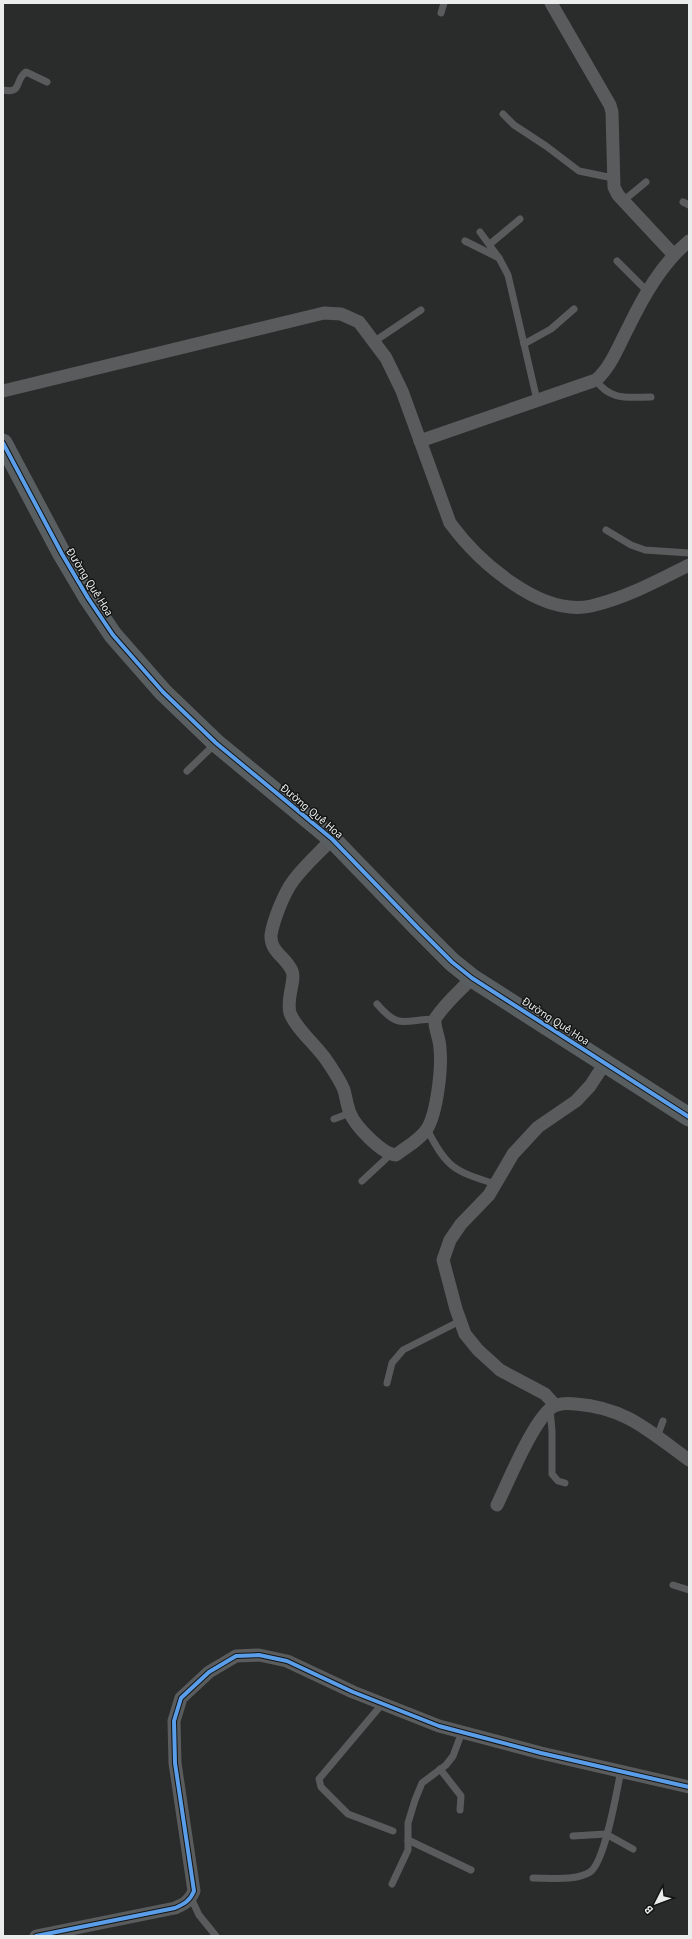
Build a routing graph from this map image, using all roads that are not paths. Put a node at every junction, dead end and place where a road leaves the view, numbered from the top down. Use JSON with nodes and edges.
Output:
{"nodes":[{"id":1,"x":444,"y":3,"type":"edge"},
{"id":2,"x":551,"y":3,"type":"edge"},
{"id":3,"x":441,"y":13,"type":"dead end"},
{"id":4,"x":46,"y":82,"type":"dead end"},
{"id":5,"x":3,"y":90,"type":"edge"},
{"id":6,"x":503,"y":114,"type":"dead end"},
{"id":7,"x":613,"y":178,"type":"junction"},
{"id":8,"x":646,"y":182,"type":"dead end"},
{"id":9,"x":623,"y":201,"type":"junction"},
{"id":10,"x":520,"y":219,"type":"dead end"},
{"id":11,"x":480,"y":232,"type":"dead end"},
{"id":12,"x":465,"y":241,"type":"dead end"},
{"id":13,"x":689,"y":241,"type":"edge"},
{"id":14,"x":490,"y":244,"type":"junction"},
{"id":15,"x":673,"y":254,"type":"junction"},
{"id":16,"x":499,"y":258,"type":"junction"},
{"id":17,"x":616,"y":261,"type":"dead end"},
{"id":18,"x":648,"y":292,"type":"junction"},
{"id":19,"x":574,"y":309,"type":"dead end"},
{"id":20,"x":421,"y":310,"type":"dead end"},
{"id":21,"x":375,"y":341,"type":"junction"},
{"id":22,"x":524,"y":344,"type":"junction"},
{"id":23,"x":596,"y":380,"type":"junction"},
{"id":24,"x":3,"y":391,"type":"edge"},
{"id":25,"x":651,"y":397,"type":"dead end"},
{"id":26,"x":537,"y":400,"type":"junction"},
{"id":27,"x":420,"y":441,"type":"junction"},
{"id":28,"x":3,"y":443,"type":"edge"},
{"id":29,"x":606,"y":530,"type":"dead end"},
{"id":30,"x":689,"y":553,"type":"edge"},
{"id":31,"x":689,"y":565,"type":"edge"},
{"id":32,"x":216,"y":743,"type":"junction"},
{"id":33,"x":187,"y":771,"type":"dead end"},
{"id":34,"x":332,"y":839,"type":"junction"},
{"id":35,"x":472,"y":978,"type":"junction"},
{"id":36,"x":377,"y":1004,"type":"dead end"},
{"id":37,"x":435,"y":1019,"type":"junction"},
{"id":38,"x":605,"y":1063,"type":"junction"},
{"id":39,"x":350,"y":1113,"type":"junction"},
{"id":40,"x":689,"y":1117,"type":"edge"},
{"id":41,"x":334,"y":1119,"type":"dead end"},
{"id":42,"x":427,"y":1129,"type":"junction"},
{"id":43,"x":391,"y":1154,"type":"junction"},
{"id":44,"x":362,"y":1181,"type":"dead end"},
{"id":45,"x":495,"y":1184,"type":"junction"},
{"id":46,"x":460,"y":1321,"type":"junction"},
{"id":47,"x":387,"y":1383,"type":"dead end"},
{"id":48,"x":553,"y":1407,"type":"junction"},
{"id":49,"x":663,"y":1421,"type":"dead end"},
{"id":50,"x":657,"y":1437,"type":"junction"},
{"id":51,"x":689,"y":1460,"type":"edge"},
{"id":52,"x":565,"y":1483,"type":"dead end"},
{"id":53,"x":497,"y":1505,"type":"dead end"},
{"id":54,"x":673,"y":1585,"type":"dead end"},
{"id":55,"x":689,"y":1590,"type":"edge"},
{"id":56,"x":383,"y":1703,"type":"junction"},
{"id":57,"x":462,"y":1732,"type":"junction"},
{"id":58,"x":440,"y":1769,"type":"junction"},
{"id":59,"x":621,"y":1770,"type":"junction"},
{"id":60,"x":689,"y":1787,"type":"edge"},
{"id":61,"x":460,"y":1810,"type":"dead end"},
{"id":62,"x":393,"y":1831,"type":"dead end"},
{"id":63,"x":606,"y":1834,"type":"junction"},
{"id":64,"x":573,"y":1836,"type":"dead end"},
{"id":65,"x":408,"y":1840,"type":"junction"},
{"id":66,"x":633,"y":1849,"type":"dead end"},
{"id":67,"x":471,"y":1870,"type":"dead end"},
{"id":68,"x":533,"y":1878,"type":"dead end"},
{"id":69,"x":392,"y":1884,"type":"dead end"},
{"id":70,"x":191,"y":1898,"type":"junction"},
{"id":71,"x":36,"y":1936,"type":"edge"},
{"id":72,"x":216,"y":1936,"type":"edge"}],
"edges":[{"from":1,"to":3,"type":"lane"},
{"from":2,"to":7,"type":"street"},
{"from":4,"to":5,"type":"lane"},
{"from":6,"to":7,"type":"lane"},
{"from":7,"to":9,"type":"street"},
{"from":8,"to":9,"type":"lane"},
{"from":9,"to":15,"type":"street"},
{"from":10,"to":14,"type":"lane"},
{"from":11,"to":14,"type":"lane"},
{"from":12,"to":16,"type":"lane"},
{"from":13,"to":15,"type":"street"},
{"from":14,"to":16,"type":"lane"},
{"from":15,"to":18,"type":"street"},
{"from":16,"to":22,"type":"lane"},
{"from":17,"to":18,"type":"lane"},
{"from":18,"to":23,"type":"street"},
{"from":19,"to":22,"type":"lane"},
{"from":20,"to":21,"type":"lane"},
{"from":21,"to":24,"type":"street"},
{"from":21,"to":27,"type":"street"},
{"from":22,"to":26,"type":"lane"},
{"from":23,"to":25,"type":"lane"},
{"from":23,"to":26,"type":"street"},
{"from":26,"to":27,"type":"street"},
{"from":27,"to":31,"type":"street"},
{"from":28,"to":32,"type":"street","name":"Đường Quế Hoa"},
{"from":29,"to":30,"type":"lane"},
{"from":32,"to":33,"type":"lane"},
{"from":32,"to":34,"type":"street","name":"Đường Quế Hoa"},
{"from":34,"to":35,"type":"street","name":"Đường Quế Hoa"},
{"from":34,"to":39,"type":"street"},
{"from":35,"to":37,"type":"street"},
{"from":35,"to":38,"type":"street","name":"Đường Quế Hoa"},
{"from":36,"to":37,"type":"lane"},
{"from":37,"to":42,"type":"street"},
{"from":38,"to":40,"type":"street","name":"Đường Quế Hoa"},
{"from":38,"to":45,"type":"street"},
{"from":39,"to":41,"type":"lane"},
{"from":39,"to":43,"type":"street"},
{"from":42,"to":43,"type":"street"},
{"from":42,"to":45,"type":"lane"},
{"from":43,"to":44,"type":"lane"},
{"from":45,"to":46,"type":"street"},
{"from":46,"to":47,"type":"lane"},
{"from":46,"to":48,"type":"street"},
{"from":48,"to":50,"type":"street"},
{"from":48,"to":52,"type":"lane"},
{"from":48,"to":53,"type":"street"},
{"from":49,"to":50,"type":"lane"},
{"from":50,"to":51,"type":"street"},
{"from":54,"to":55,"type":"lane"},
{"from":56,"to":57,"type":"street"},
{"from":56,"to":62,"type":"lane"},
{"from":56,"to":70,"type":"street"},
{"from":57,"to":58,"type":"lane"},
{"from":57,"to":59,"type":"street"},
{"from":58,"to":61,"type":"lane"},
{"from":58,"to":65,"type":"lane"},
{"from":59,"to":60,"type":"street"},
{"from":59,"to":63,"type":"lane"},
{"from":63,"to":64,"type":"lane"},
{"from":63,"to":66,"type":"lane"},
{"from":63,"to":68,"type":"lane"},
{"from":65,"to":67,"type":"lane"},
{"from":65,"to":69,"type":"lane"},
{"from":70,"to":71,"type":"street"},
{"from":70,"to":72,"type":"lane"}]}
